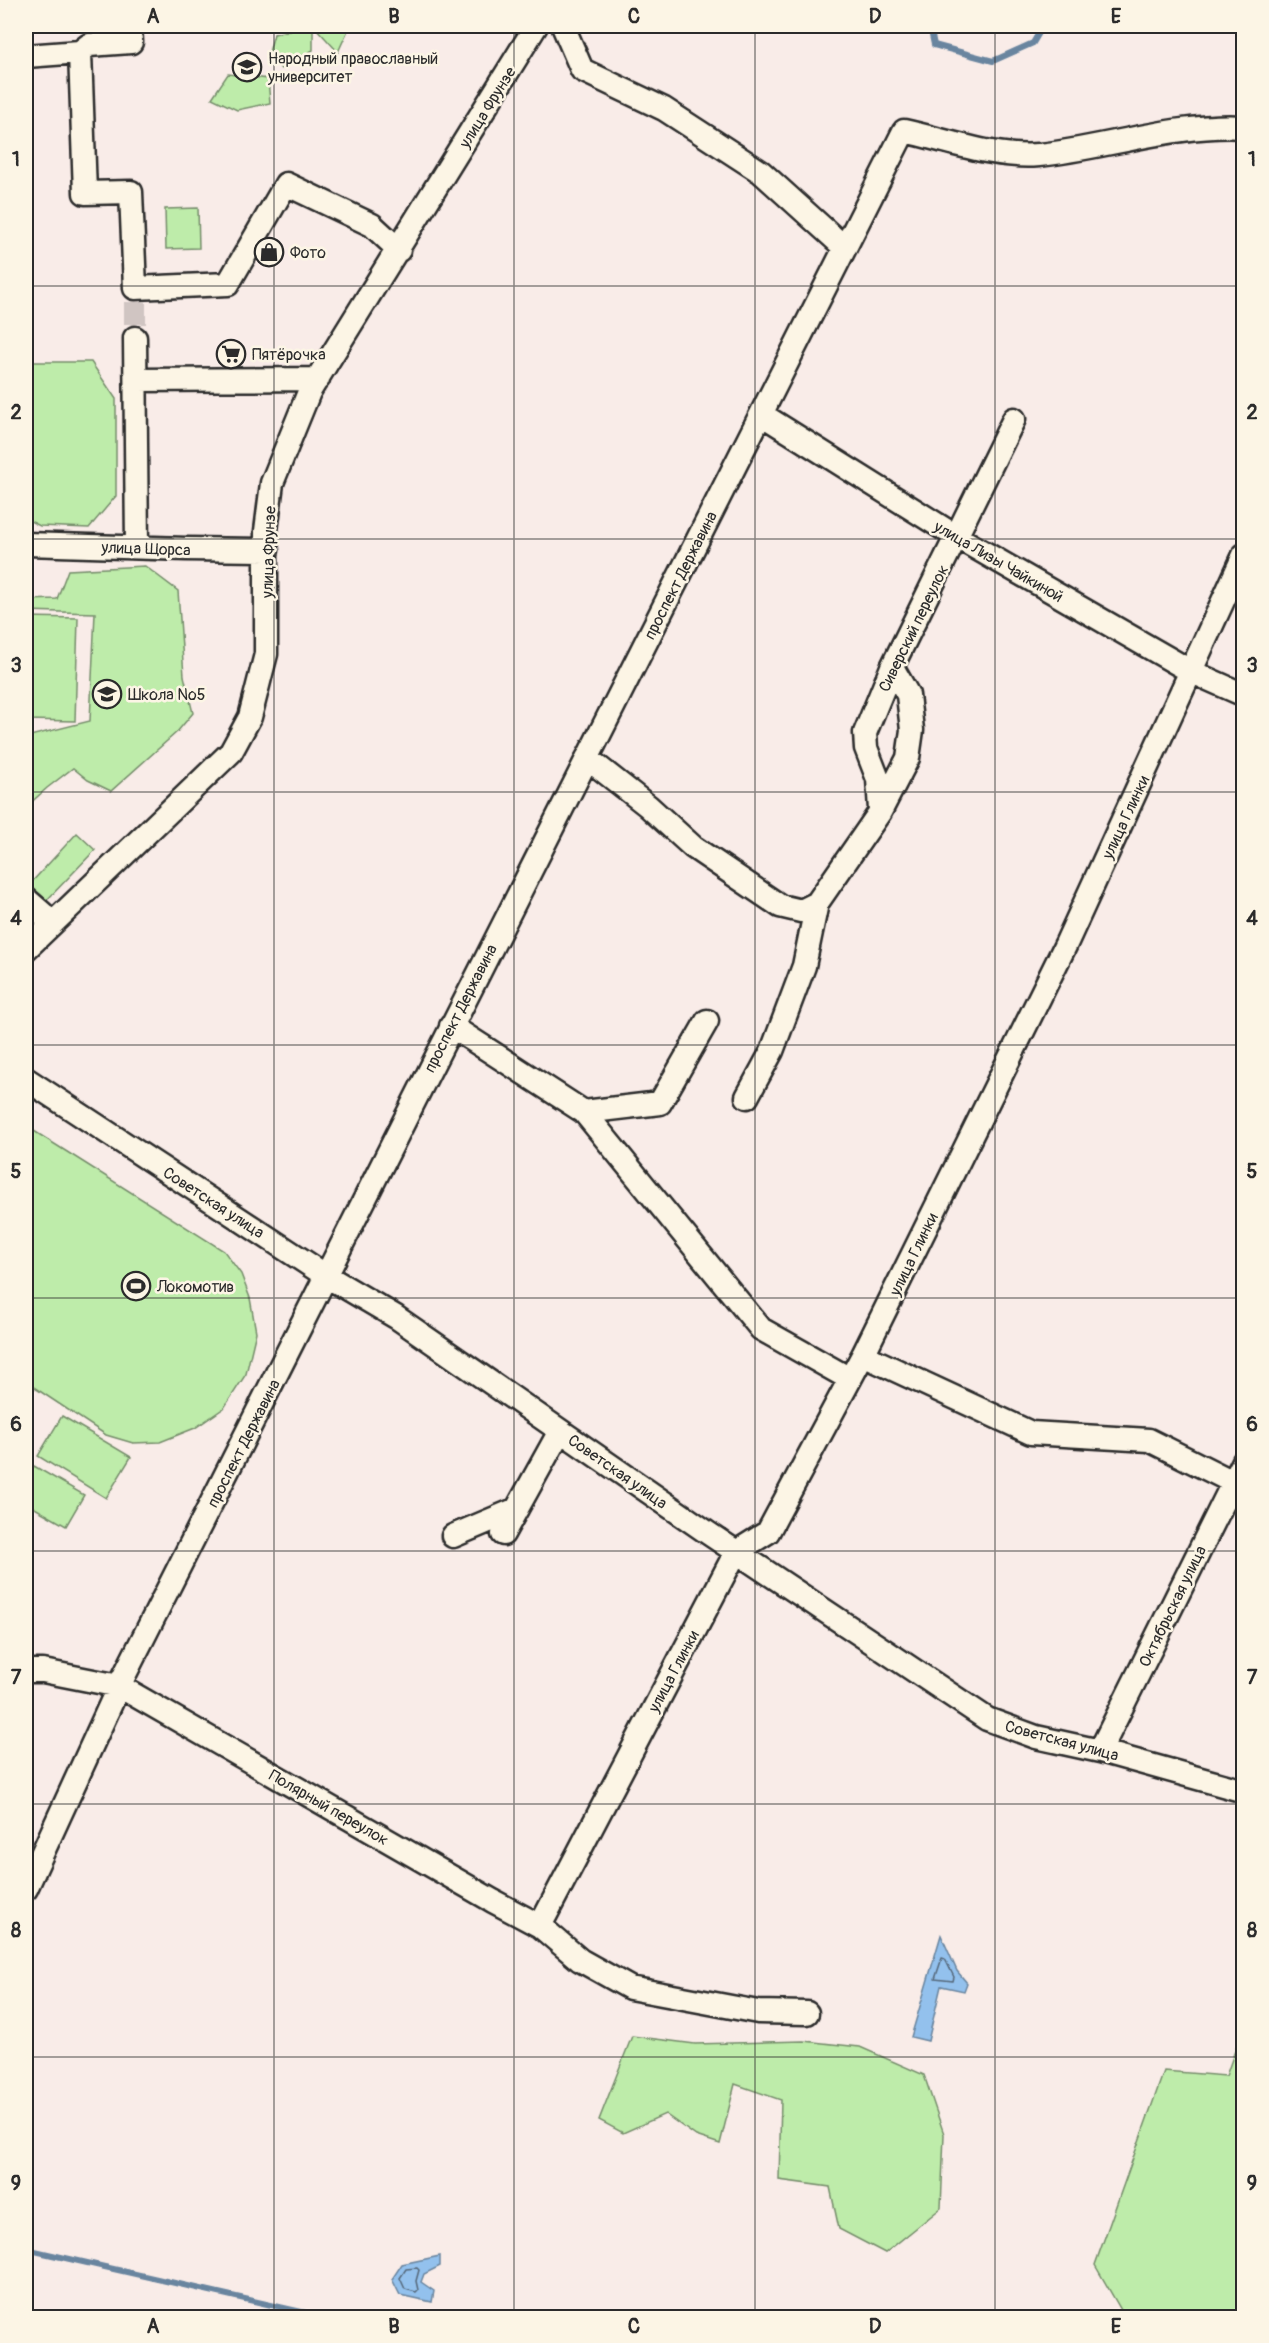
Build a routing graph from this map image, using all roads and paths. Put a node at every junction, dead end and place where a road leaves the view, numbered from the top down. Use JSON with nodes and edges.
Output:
{"nodes":[{"id":1,"x":130,"y":26,"type":"edge"},
{"id":2,"x":536,"y":26,"type":"edge"},
{"id":3,"x":563,"y":26,"type":"edge"},
{"id":4,"x":80,"y":52,"type":"junction"},
{"id":5,"x":26,"y":56,"type":"edge"},
{"id":6,"x":1244,"y":127,"type":"edge"},
{"id":7,"x":845,"y":248,"type":"junction"},
{"id":8,"x":399,"y":250,"type":"junction"},
{"id":9,"x":135,"y":338,"type":"tunnel mouth"},
{"id":10,"x":136,"y":380,"type":"junction"},
{"id":11,"x":318,"y":380,"type":"junction"},
{"id":12,"x":761,"y":414,"type":"junction"},
{"id":13,"x":1014,"y":419,"type":"dead end"},
{"id":14,"x":957,"y":537,"type":"junction"},
{"id":15,"x":26,"y":544,"type":"edge"},
{"id":16,"x":137,"y":547,"type":"junction"},
{"id":17,"x":267,"y":550,"type":"junction"},
{"id":18,"x":1244,"y":555,"type":"edge"},
{"id":19,"x":892,"y":667,"type":"junction"},
{"id":20,"x":1192,"y":672,"type":"junction"},
{"id":21,"x":1244,"y":695,"type":"edge"},
{"id":22,"x":587,"y":758,"type":"junction"},
{"id":23,"x":880,"y":812,"type":"junction"},
{"id":24,"x":26,"y":900,"type":"edge"},
{"id":25,"x":817,"y":903,"type":"junction"},
{"id":26,"x":50,"y":924,"type":"junction"},
{"id":27,"x":26,"y":949,"type":"edge"},
{"id":28,"x":707,"y":1021,"type":"dead end"},
{"id":29,"x":451,"y":1026,"type":"junction"},
{"id":30,"x":26,"y":1079,"type":"edge"},
{"id":31,"x":747,"y":1097,"type":"dead end"},
{"id":32,"x":584,"y":1112,"type":"junction"},
{"id":33,"x":328,"y":1277,"type":"junction"},
{"id":34,"x":863,"y":1355,"type":"junction"},
{"id":35,"x":850,"y":1379,"type":"junction"},
{"id":36,"x":560,"y":1431,"type":"junction"},
{"id":37,"x":1244,"y":1461,"type":"edge"},
{"id":38,"x":1233,"y":1482,"type":"junction"},
{"id":39,"x":517,"y":1509,"type":"junction"},
{"id":40,"x":503,"y":1534,"type":"dead end"},
{"id":41,"x":453,"y":1536,"type":"dead end"},
{"id":42,"x":736,"y":1552,"type":"junction"},
{"id":43,"x":26,"y":1671,"type":"edge"},
{"id":44,"x":119,"y":1686,"type":"junction"},
{"id":45,"x":1100,"y":1751,"type":"junction"},
{"id":46,"x":1244,"y":1791,"type":"edge"},
{"id":47,"x":26,"y":1889,"type":"edge"},
{"id":48,"x":540,"y":1926,"type":"junction"},
{"id":49,"x":807,"y":2013,"type":"dead end"}],
"edges":[{"from":1,"to":4,"type":"street"},
{"from":2,"to":8,"type":"street","name":"улица Фрунзе"},
{"from":3,"to":7,"type":"street"},
{"from":4,"to":5,"type":"street"},
{"from":4,"to":8,"type":"street"},
{"from":6,"to":7,"type":"street","name":"проспект Державина"},
{"from":7,"to":12,"type":"street","name":"проспект Державина"},
{"from":8,"to":11,"type":"street","name":"улица Фрунзе"},
{"from":9,"to":10,"type":"street"},
{"from":10,"to":11,"type":"street"},
{"from":10,"to":16,"type":"street"},
{"from":11,"to":17,"type":"street","name":"улица Фрунзе"},
{"from":12,"to":14,"type":"street","name":"улица Лизы Чайкиной"},
{"from":12,"to":22,"type":"street","name":"проспект Державина"},
{"from":13,"to":14,"type":"street","name":"Сиверский переулок"},
{"from":14,"to":19,"type":"street","name":"Сиверский переулок"},
{"from":14,"to":20,"type":"street","name":"улица Лизы Чайкиной"},
{"from":15,"to":16,"type":"street","name":"улица Щорса"},
{"from":16,"to":17,"type":"street","name":"улица Щорса"},
{"from":17,"to":26,"type":"street","name":"улица Фрунзе"},
{"from":18,"to":20,"type":"street","name":"улица Глинки"},
{"from":19,"to":23,"type":"street","name":"Сиверский переулок"},
{"from":19,"to":23,"type":"street"},
{"from":20,"to":21,"type":"street","name":"улица Лизы Чайкиной"},
{"from":20,"to":34,"type":"street","name":"улица Глинки"},
{"from":22,"to":25,"type":"street"},
{"from":22,"to":29,"type":"street","name":"проспект Державина"},
{"from":23,"to":25,"type":"street"},
{"from":24,"to":26,"type":"street"},
{"from":25,"to":31,"type":"street"},
{"from":26,"to":27,"type":"street","name":"улица Фрунзе"},
{"from":28,"to":32,"type":"street"},
{"from":29,"to":32,"type":"street"},
{"from":29,"to":33,"type":"street","name":"проспект Державина"},
{"from":30,"to":33,"type":"street","name":"Советская улица"},
{"from":32,"to":35,"type":"street"},
{"from":33,"to":36,"type":"street","name":"Советская улица"},
{"from":33,"to":44,"type":"street","name":"проспект Державина"},
{"from":34,"to":35,"type":"street","name":"улица Глинки"},
{"from":34,"to":38,"type":"street"},
{"from":35,"to":42,"type":"street","name":"улица Глинки"},
{"from":36,"to":39,"type":"street"},
{"from":36,"to":42,"type":"street","name":"Советская улица"},
{"from":37,"to":38,"type":"street","name":"Октябрьская улица"},
{"from":38,"to":45,"type":"street","name":"Октябрьская улица"},
{"from":39,"to":40,"type":"street"},
{"from":39,"to":41,"type":"street"},
{"from":42,"to":45,"type":"street","name":"Советская улица"},
{"from":42,"to":48,"type":"street","name":"улица Глинки"},
{"from":43,"to":44,"type":"street","name":"Полярный переулок"},
{"from":44,"to":47,"type":"street","name":"проспект Державина"},
{"from":44,"to":48,"type":"street","name":"Полярный переулок"},
{"from":45,"to":46,"type":"street","name":"Советская улица"},
{"from":48,"to":49,"type":"street","name":"Полярный переулок"}]}
